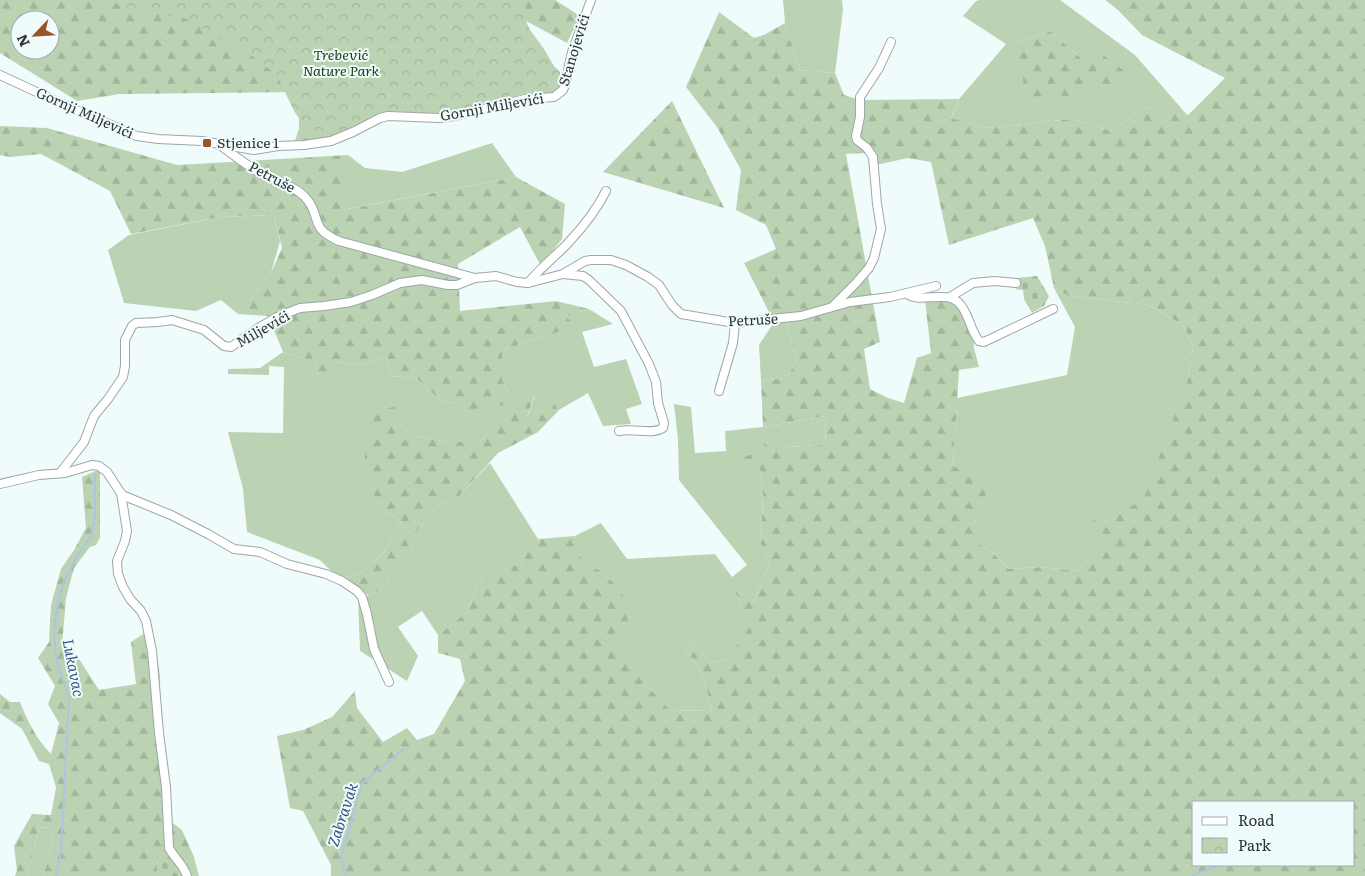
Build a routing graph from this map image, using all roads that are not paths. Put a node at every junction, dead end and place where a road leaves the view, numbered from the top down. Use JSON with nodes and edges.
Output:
{"nodes":[{"id":1,"x":591,"y":0,"type":"edge"},
{"id":2,"x":891,"y":42,"type":"dead end"},
{"id":3,"x":0,"y":75,"type":"edge"},
{"id":4,"x":554,"y":97,"type":"joint"},
{"id":5,"x":217,"y":144,"type":"junction"},
{"id":6,"x":606,"y":191,"type":"dead end"},
{"id":7,"x":456,"y":272,"type":"junction"},
{"id":8,"x":563,"y":274,"type":"junction"},
{"id":9,"x":475,"y":278,"type":"junction"},
{"id":10,"x":528,"y":283,"type":"junction"},
{"id":11,"x":1016,"y":283,"type":"dead end"},
{"id":12,"x":457,"y":285,"type":"junction"},
{"id":13,"x":936,"y":286,"type":"dead end"},
{"id":14,"x":906,"y":294,"type":"junction"},
{"id":15,"x":950,"y":298,"type":"junction"},
{"id":16,"x":832,"y":307,"type":"junction"},
{"id":17,"x":1053,"y":309,"type":"dead end"},
{"id":18,"x":734,"y":323,"type":"junction"},
{"id":19,"x":718,"y":391,"type":"dead end"},
{"id":20,"x":619,"y":431,"type":"dead end"},
{"id":21,"x":60,"y":473,"type":"junction"},
{"id":22,"x":0,"y":484,"type":"edge"},
{"id":23,"x":121,"y":493,"type":"junction"},
{"id":24,"x":389,"y":682,"type":"dead end"},
{"id":25,"x":187,"y":876,"type":"edge"}],
"edges":[{"from":1,"to":4,"type":"street","name":"Stanojevići"},
{"from":2,"to":16,"type":"street"},
{"from":3,"to":5,"type":"street","name":"Gornji Miljevići"},
{"from":4,"to":5,"type":"street","name":"Gornji Miljevići"},
{"from":5,"to":7,"type":"street","name":"Petruše"},
{"from":6,"to":10,"type":"street"},
{"from":7,"to":9,"type":"street"},
{"from":7,"to":12,"type":"street"},
{"from":8,"to":10,"type":"street","name":"Petruše"},
{"from":8,"to":18,"type":"street","name":"Petruše"},
{"from":8,"to":20,"type":"street","name":"Petruše"},
{"from":9,"to":10,"type":"street","name":"Petruše"},
{"from":9,"to":12,"type":"street","name":"Miljevići"},
{"from":11,"to":15,"type":"street"},
{"from":12,"to":21,"type":"street","name":"Miljevići"},
{"from":13,"to":14,"type":"street","name":"Petruše"},
{"from":14,"to":15,"type":"street"},
{"from":14,"to":16,"type":"street","name":"Petruše"},
{"from":15,"to":17,"type":"street"},
{"from":16,"to":18,"type":"street","name":"Petruše"},
{"from":18,"to":19,"type":"street"},
{"from":21,"to":22,"type":"street"},
{"from":21,"to":23,"type":"street"},
{"from":23,"to":24,"type":"street"},
{"from":23,"to":25,"type":"street"}]}
